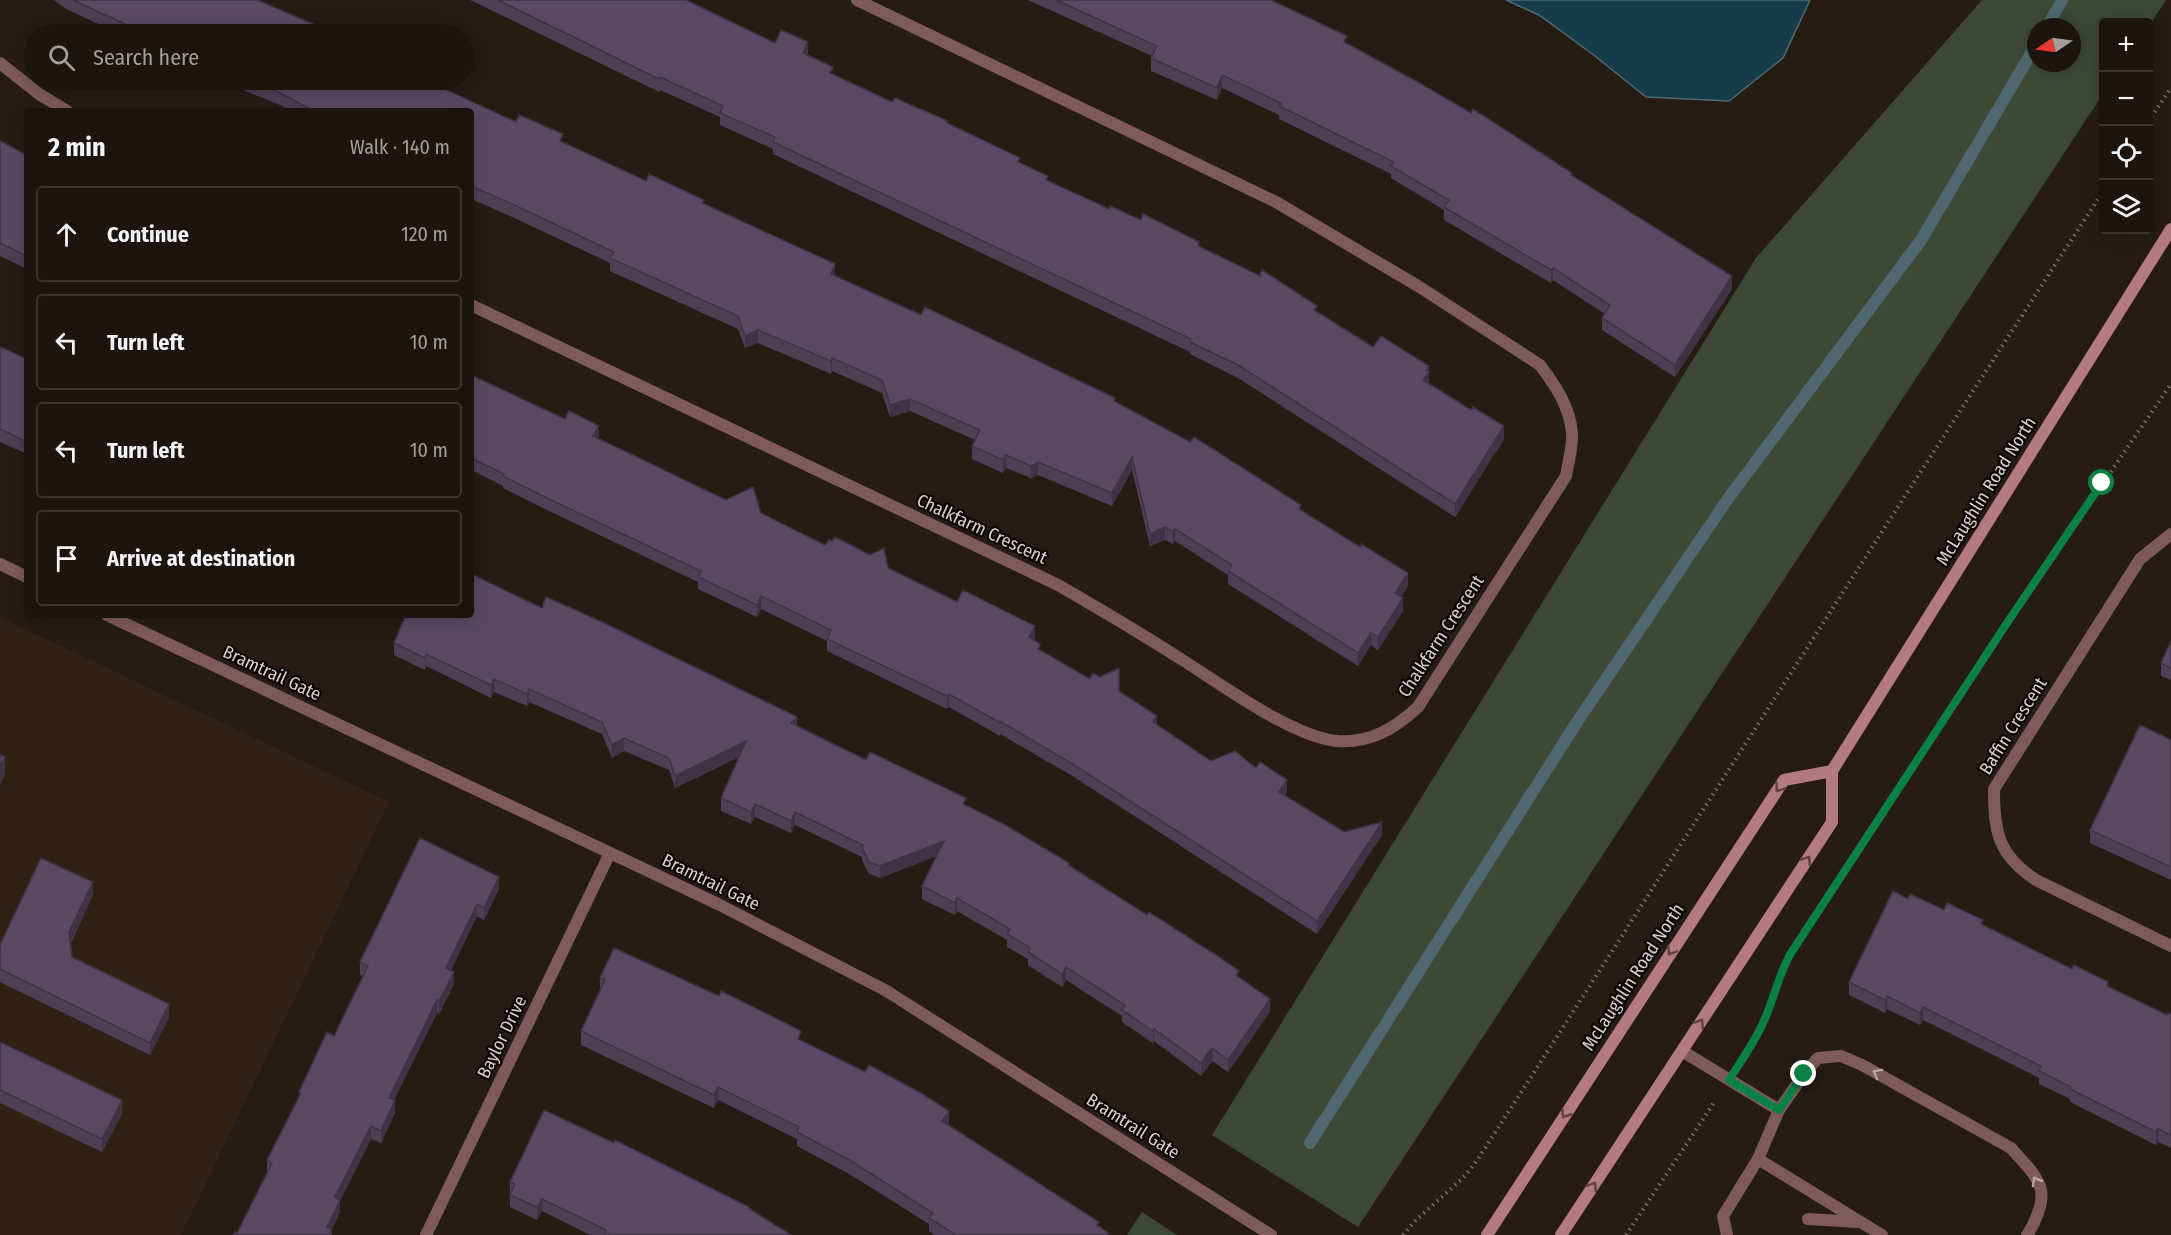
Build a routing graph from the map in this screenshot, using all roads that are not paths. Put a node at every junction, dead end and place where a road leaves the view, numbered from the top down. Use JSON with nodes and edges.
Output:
{"nodes":[{"id":1,"x":857,"y":0,"type":"edge"},
{"id":2,"x":0,"y":63,"type":"edge"},
{"id":3,"x":24,"y":82,"type":"edge"},
{"id":4,"x":34,"y":90,"type":"edge"},
{"id":5,"x":62,"y":108,"type":"edge"},
{"id":6,"x":2171,"y":229,"type":"edge"},
{"id":7,"x":474,"y":306,"type":"edge"},
{"id":8,"x":2171,"y":534,"type":"edge"},
{"id":9,"x":0,"y":564,"type":"edge"},
{"id":10,"x":24,"y":576,"type":"edge"},
{"id":11,"x":113,"y":618,"type":"edge"},
{"id":12,"x":1832,"y":771,"type":"junction"},
{"id":13,"x":610,"y":853,"type":"junction"},
{"id":14,"x":2171,"y":946,"type":"edge"},
{"id":15,"x":1682,"y":1052,"type":"junction"},
{"id":16,"x":1779,"y":1110,"type":"junction"},
{"id":17,"x":1758,"y":1159,"type":"junction"},
{"id":18,"x":1808,"y":1219,"type":"dead end"},
{"id":19,"x":1862,"y":1222,"type":"junction"},
{"id":20,"x":426,"y":1235,"type":"edge"},
{"id":21,"x":1271,"y":1235,"type":"edge"},
{"id":22,"x":1487,"y":1235,"type":"edge"},
{"id":23,"x":1561,"y":1235,"type":"edge"},
{"id":24,"x":1727,"y":1235,"type":"edge"},
{"id":25,"x":1855,"y":1235,"type":"edge"},
{"id":26,"x":1869,"y":1235,"type":"edge"},
{"id":27,"x":1882,"y":1235,"type":"edge"},
{"id":28,"x":2027,"y":1235,"type":"edge"}],
"edges":[{"from":1,"to":7,"type":"street","name":"Chalkfarm Crescent"},
{"from":2,"to":3,"type":"street"},
{"from":4,"to":5,"type":"street"},
{"from":6,"to":12,"type":"main road","name":"McLaughlin Road North"},
{"from":8,"to":14,"type":"street","name":"Baffin Crescent"},
{"from":9,"to":10,"type":"street"},
{"from":11,"to":13,"type":"street","name":"Bramtrail Gate"},
{"from":15,"to":12,"type":"main road","one_way":true},
{"from":12,"to":22,"type":"main road","name":"McLaughlin Road North","one_way":true},
{"from":13,"to":20,"type":"street","name":"Baylor Drive"},
{"from":13,"to":21,"type":"street","name":"Bramtrail Gate"},
{"from":15,"to":16,"type":"street"},
{"from":23,"to":15,"type":"main road","one_way":true},
{"from":16,"to":17,"type":"street"},
{"from":28,"to":16,"type":"street","one_way":true},
{"from":17,"to":19,"type":"street"},
{"from":17,"to":24,"type":"street"},
{"from":18,"to":19,"type":"street"},
{"from":19,"to":25,"type":"street"},
{"from":19,"to":26,"type":"street"},
{"from":19,"to":27,"type":"street"}]}
